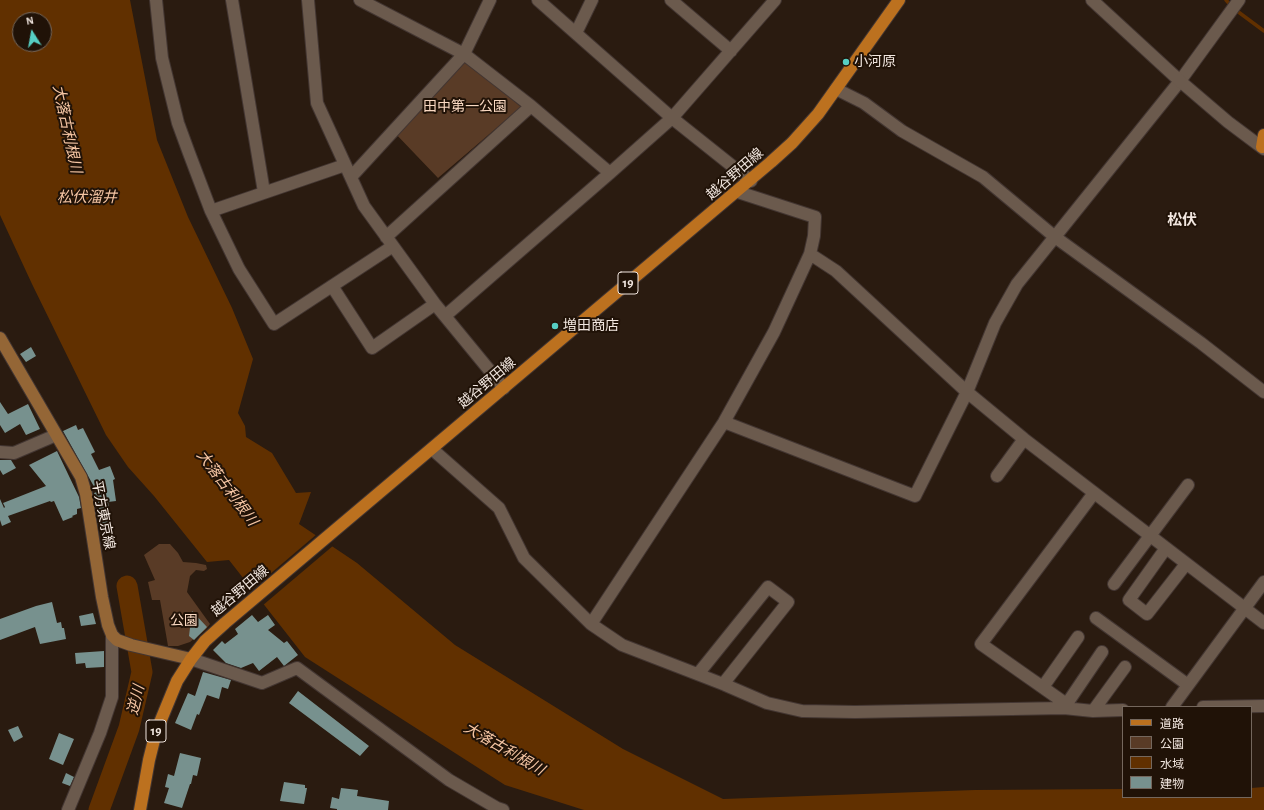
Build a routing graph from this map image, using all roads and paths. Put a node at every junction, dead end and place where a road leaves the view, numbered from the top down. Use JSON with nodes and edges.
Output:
{"nodes":[{"id":1,"x":156,"y":0,"type":"edge"},
{"id":2,"x":232,"y":0,"type":"edge"},
{"id":3,"x":308,"y":0,"type":"edge"},
{"id":4,"x":360,"y":0,"type":"edge"},
{"id":5,"x":490,"y":0,"type":"edge"},
{"id":6,"x":538,"y":0,"type":"edge"},
{"id":7,"x":592,"y":0,"type":"edge"},
{"id":8,"x":775,"y":0,"type":"edge"},
{"id":9,"x":899,"y":0,"type":"edge"},
{"id":10,"x":1092,"y":0,"type":"edge"},
{"id":11,"x":1239,"y":0,"type":"edge"},
{"id":12,"x":679,"y":3,"type":"edge"},
{"id":13,"x":384,"y":5,"type":"edge"},
{"id":14,"x":576,"y":33,"type":"junction"},
{"id":15,"x":730,"y":51,"type":"junction"},
{"id":16,"x":464,"y":54,"type":"junction"},
{"id":17,"x":1180,"y":81,"type":"junction"},
{"id":18,"x":836,"y":89,"type":"junction"},
{"id":19,"x":531,"y":106,"type":"junction"},
{"id":20,"x":672,"y":118,"type":"junction"},
{"id":21,"x":1264,"y":135,"type":"edge"},
{"id":22,"x":1263,"y":147,"type":"edge"},
{"id":23,"x":345,"y":165,"type":"junction"},
{"id":24,"x":610,"y":173,"type":"junction"},
{"id":25,"x":351,"y":177,"type":"junction"},
{"id":26,"x":751,"y":181,"type":"junction"},
{"id":27,"x":264,"y":192,"type":"junction"},
{"id":28,"x":738,"y":192,"type":"junction"},
{"id":29,"x":211,"y":211,"type":"junction"},
{"id":30,"x":1055,"y":237,"type":"junction"},
{"id":31,"x":389,"y":241,"type":"junction"},
{"id":32,"x":810,"y":254,"type":"junction"},
{"id":33,"x":332,"y":286,"type":"junction"},
{"id":34,"x":435,"y":304,"type":"junction"},
{"id":35,"x":445,"y":316,"type":"junction"},
{"id":36,"x":0,"y":338,"type":"edge"},
{"id":37,"x":504,"y":388,"type":"junction"},
{"id":38,"x":968,"y":392,"type":"junction"},
{"id":39,"x":1264,"y":392,"type":"edge"},
{"id":40,"x":724,"y":422,"type":"junction"},
{"id":41,"x":56,"y":435,"type":"junction"},
{"id":42,"x":1024,"y":439,"type":"junction"},
{"id":43,"x":432,"y":449,"type":"junction"},
{"id":44,"x":0,"y":452,"type":"edge"},
{"id":45,"x":997,"y":476,"type":"dead end"},
{"id":46,"x":1188,"y":485,"type":"dead end"},
{"id":47,"x":1094,"y":493,"type":"junction"},
{"id":48,"x":1149,"y":535,"type":"junction"},
{"id":49,"x":1166,"y":548,"type":"junction"},
{"id":50,"x":1186,"y":564,"type":"junction"},
{"id":51,"x":1264,"y":582,"type":"edge"},
{"id":52,"x":1114,"y":584,"type":"dead end"},
{"id":53,"x":1244,"y":609,"type":"junction"},
{"id":54,"x":1096,"y":618,"type":"dead end"},
{"id":55,"x":1264,"y":623,"type":"edge"},
{"id":56,"x":591,"y":624,"type":"junction"},
{"id":57,"x":112,"y":635,"type":"junction"},
{"id":58,"x":1078,"y":637,"type":"dead end"},
{"id":59,"x":1102,"y":652,"type":"dead end"},
{"id":60,"x":191,"y":659,"type":"junction"},
{"id":61,"x":1125,"y":667,"type":"dead end"},
{"id":62,"x":698,"y":674,"type":"junction"},
{"id":63,"x":723,"y":684,"type":"junction"},
{"id":64,"x":1188,"y":686,"type":"junction"},
{"id":65,"x":1043,"y":687,"type":"junction"},
{"id":66,"x":1173,"y":706,"type":"edge"},
{"id":67,"x":1252,"y":706,"type":"edge"},
{"id":68,"x":1264,"y":706,"type":"edge"},
{"id":69,"x":1064,"y":708,"type":"junction"},
{"id":70,"x":1122,"y":710,"type":"edge"},
{"id":71,"x":1093,"y":711,"type":"junction"},
{"id":72,"x":68,"y":810,"type":"edge"},
{"id":73,"x":140,"y":810,"type":"edge"},
{"id":74,"x":503,"y":810,"type":"edge"}],
"edges":[{"from":1,"to":29,"type":"street"},
{"from":2,"to":27,"type":"street"},
{"from":3,"to":23,"type":"street"},
{"from":4,"to":13,"type":"street"},
{"from":5,"to":16,"type":"street"},
{"from":6,"to":14,"type":"street"},
{"from":7,"to":14,"type":"street"},
{"from":8,"to":15,"type":"street"},
{"from":9,"to":18,"type":"main road","name":"越谷野田線","number":"19"},
{"from":10,"to":17,"type":"street"},
{"from":11,"to":17,"type":"street"},
{"from":12,"to":15,"type":"street"},
{"from":13,"to":16,"type":"street"},
{"from":14,"to":20,"type":"street"},
{"from":15,"to":20,"type":"street"},
{"from":16,"to":19,"type":"street"},
{"from":16,"to":25,"type":"street"},
{"from":17,"to":22,"type":"street"},
{"from":17,"to":30,"type":"street"},
{"from":18,"to":26,"type":"main road","name":"越谷野田線","number":"19"},
{"from":18,"to":30,"type":"street"},
{"from":19,"to":24,"type":"street"},
{"from":19,"to":31,"type":"street"},
{"from":20,"to":24,"type":"street"},
{"from":20,"to":26,"type":"street"},
{"from":21,"to":22,"type":"main road"},
{"from":23,"to":25,"type":"street"},
{"from":23,"to":27,"type":"street"},
{"from":24,"to":35,"type":"street"},
{"from":25,"to":31,"type":"street"},
{"from":26,"to":28,"type":"main road","name":"越谷野田線","number":"19"},
{"from":27,"to":29,"type":"street"},
{"from":28,"to":32,"type":"street"},
{"from":28,"to":37,"type":"main road","name":"越谷野田線","number":"19"},
{"from":29,"to":33,"type":"street"},
{"from":30,"to":38,"type":"street"},
{"from":30,"to":39,"type":"street"},
{"from":31,"to":33,"type":"street"},
{"from":31,"to":34,"type":"street"},
{"from":32,"to":38,"type":"street"},
{"from":32,"to":40,"type":"street"},
{"from":33,"to":34,"type":"street"},
{"from":34,"to":35,"type":"street"},
{"from":35,"to":37,"type":"street"},
{"from":36,"to":41,"type":"main road","name":"平方東京線"},
{"from":37,"to":43,"type":"main road","name":"越谷野田線","number":"19"},
{"from":38,"to":40,"type":"street"},
{"from":38,"to":42,"type":"street"},
{"from":40,"to":56,"type":"street"},
{"from":41,"to":44,"type":"street"},
{"from":41,"to":57,"type":"main road","name":"平方東京線"},
{"from":42,"to":45,"type":"street"},
{"from":42,"to":47,"type":"street"},
{"from":43,"to":56,"type":"street"},
{"from":43,"to":60,"type":"main road","name":"越谷野田線","number":"19"},
{"from":46,"to":48,"type":"street"},
{"from":47,"to":48,"type":"street"},
{"from":47,"to":65,"type":"street"},
{"from":48,"to":49,"type":"street"},
{"from":48,"to":52,"type":"street"},
{"from":49,"to":50,"type":"street"},
{"from":49,"to":50,"type":"street"},
{"from":50,"to":53,"type":"street"},
{"from":51,"to":53,"type":"street"},
{"from":53,"to":55,"type":"street"},
{"from":53,"to":64,"type":"street"},
{"from":54,"to":64,"type":"street"},
{"from":56,"to":62,"type":"street"},
{"from":57,"to":60,"type":"main road"},
{"from":57,"to":72,"type":"street"},
{"from":58,"to":65,"type":"street"},
{"from":59,"to":69,"type":"street"},
{"from":60,"to":73,"type":"main road","name":"越谷野田線","number":"19"},
{"from":60,"to":74,"type":"street"},
{"from":61,"to":71,"type":"street"},
{"from":62,"to":63,"type":"street"},
{"from":62,"to":63,"type":"street"},
{"from":63,"to":69,"type":"street"},
{"from":64,"to":66,"type":"street"},
{"from":65,"to":69,"type":"street"},
{"from":67,"to":68,"type":"street"},
{"from":69,"to":71,"type":"street"},
{"from":70,"to":71,"type":"street"}]}
